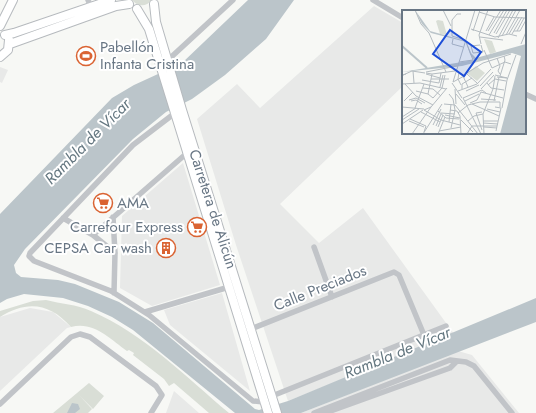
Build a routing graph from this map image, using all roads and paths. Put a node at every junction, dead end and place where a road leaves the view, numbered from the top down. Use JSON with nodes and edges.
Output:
{"nodes":[{"id":1,"x":13,"y":0,"type":"edge"},
{"id":2,"x":111,"y":0,"type":"edge"},
{"id":3,"x":373,"y":0,"type":"edge"},
{"id":4,"x":232,"y":1,"type":"edge"},
{"id":5,"x":128,"y":2,"type":"edge"},
{"id":6,"x":156,"y":2,"type":"edge"},
{"id":7,"x":89,"y":3,"type":"edge"},
{"id":8,"x":137,"y":9,"type":"junction"},
{"id":9,"x":402,"y":17,"type":"edge"},
{"id":10,"x":2,"y":29,"type":"edge"},
{"id":11,"x":10,"y":44,"type":"junction"},
{"id":12,"x":0,"y":57,"type":"edge"},
{"id":13,"x":166,"y":64,"type":"junction"},
{"id":14,"x":526,"y":94,"type":"edge"},
{"id":15,"x":536,"y":99,"type":"edge"},
{"id":16,"x":178,"y":112,"type":"junction"},
{"id":17,"x":187,"y":154,"type":"junction"},
{"id":18,"x":113,"y":217,"type":"junction"},
{"id":19,"x":63,"y":218,"type":"junction"},
{"id":20,"x":93,"y":235,"type":"junction"},
{"id":21,"x":314,"y":247,"type":"dead end"},
{"id":22,"x":115,"y":253,"type":"junction"},
{"id":23,"x":229,"y":287,"type":"junction"},
{"id":24,"x":114,"y":293,"type":"junction"},
{"id":25,"x":332,"y":297,"type":"junction"},
{"id":26,"x":145,"y":312,"type":"junction"},
{"id":27,"x":446,"y":326,"type":"dead end"},
{"id":28,"x":251,"y":329,"type":"junction"},
{"id":29,"x":424,"y":335,"type":"junction"},
{"id":30,"x":456,"y":362,"type":"junction"},
{"id":31,"x":273,"y":400,"type":"junction"},
{"id":32,"x":0,"y":404,"type":"edge"},
{"id":33,"x":266,"y":407,"type":"edge"},
{"id":34,"x":151,"y":413,"type":"edge"},
{"id":35,"x":277,"y":413,"type":"edge"},
{"id":36,"x":314,"y":413,"type":"edge"},
{"id":37,"x":325,"y":413,"type":"edge"},
{"id":38,"x":512,"y":413,"type":"edge"}],
"edges":[{"from":1,"to":10,"type":"main road"},
{"from":2,"to":7,"type":"main road"},
{"from":3,"to":9,"type":"street"},
{"from":4,"to":13,"type":"street"},
{"from":5,"to":8,"type":"main road"},
{"from":5,"to":11,"type":"main road"},
{"from":6,"to":8,"type":"main road"},
{"from":6,"to":13,"type":"main road","name":"Carretera de Alicún"},
{"from":7,"to":10,"type":"main road"},
{"from":8,"to":13,"type":"main road","name":"Carretera de Alicún"},
{"from":10,"to":11,"type":"main road"},
{"from":11,"to":12,"type":"main road"},
{"from":13,"to":16,"type":"main road","name":"Carretera de Alicún"},
{"from":14,"to":15,"type":"street"},
{"from":16,"to":17,"type":"main road","name":"Carretera de Alicún"},
{"from":16,"to":19,"type":"street"},
{"from":16,"to":28,"type":"main road","name":"Carretera de Alicún"},
{"from":17,"to":18,"type":"street"},
{"from":17,"to":23,"type":"main road","name":"Carretera de Alicún"},
{"from":18,"to":20,"type":"street"},
{"from":18,"to":22,"type":"street"},
{"from":19,"to":20,"type":"street"},
{"from":19,"to":24,"type":"street"},
{"from":20,"to":22,"type":"street"},
{"from":21,"to":25,"type":"street"},
{"from":22,"to":24,"type":"street"},
{"from":23,"to":26,"type":"street"},
{"from":23,"to":33,"type":"main road","name":"Carretera de Alicún"},
{"from":24,"to":26,"type":"street"},
{"from":25,"to":28,"type":"street","name":"Calle Preciados"},
{"from":25,"to":29,"type":"street","name":"Calle Preciados"},
{"from":26,"to":33,"type":"street"},
{"from":27,"to":29,"type":"street"},
{"from":28,"to":31,"type":"main road","name":"Carretera de Alicún"},
{"from":29,"to":31,"type":"street"},
{"from":30,"to":36,"type":"street"},
{"from":30,"to":37,"type":"street"},
{"from":30,"to":38,"type":"street"},
{"from":31,"to":35,"type":"main road","name":"Carretera de Alicún"},
{"from":32,"to":34,"type":"street"}]}
